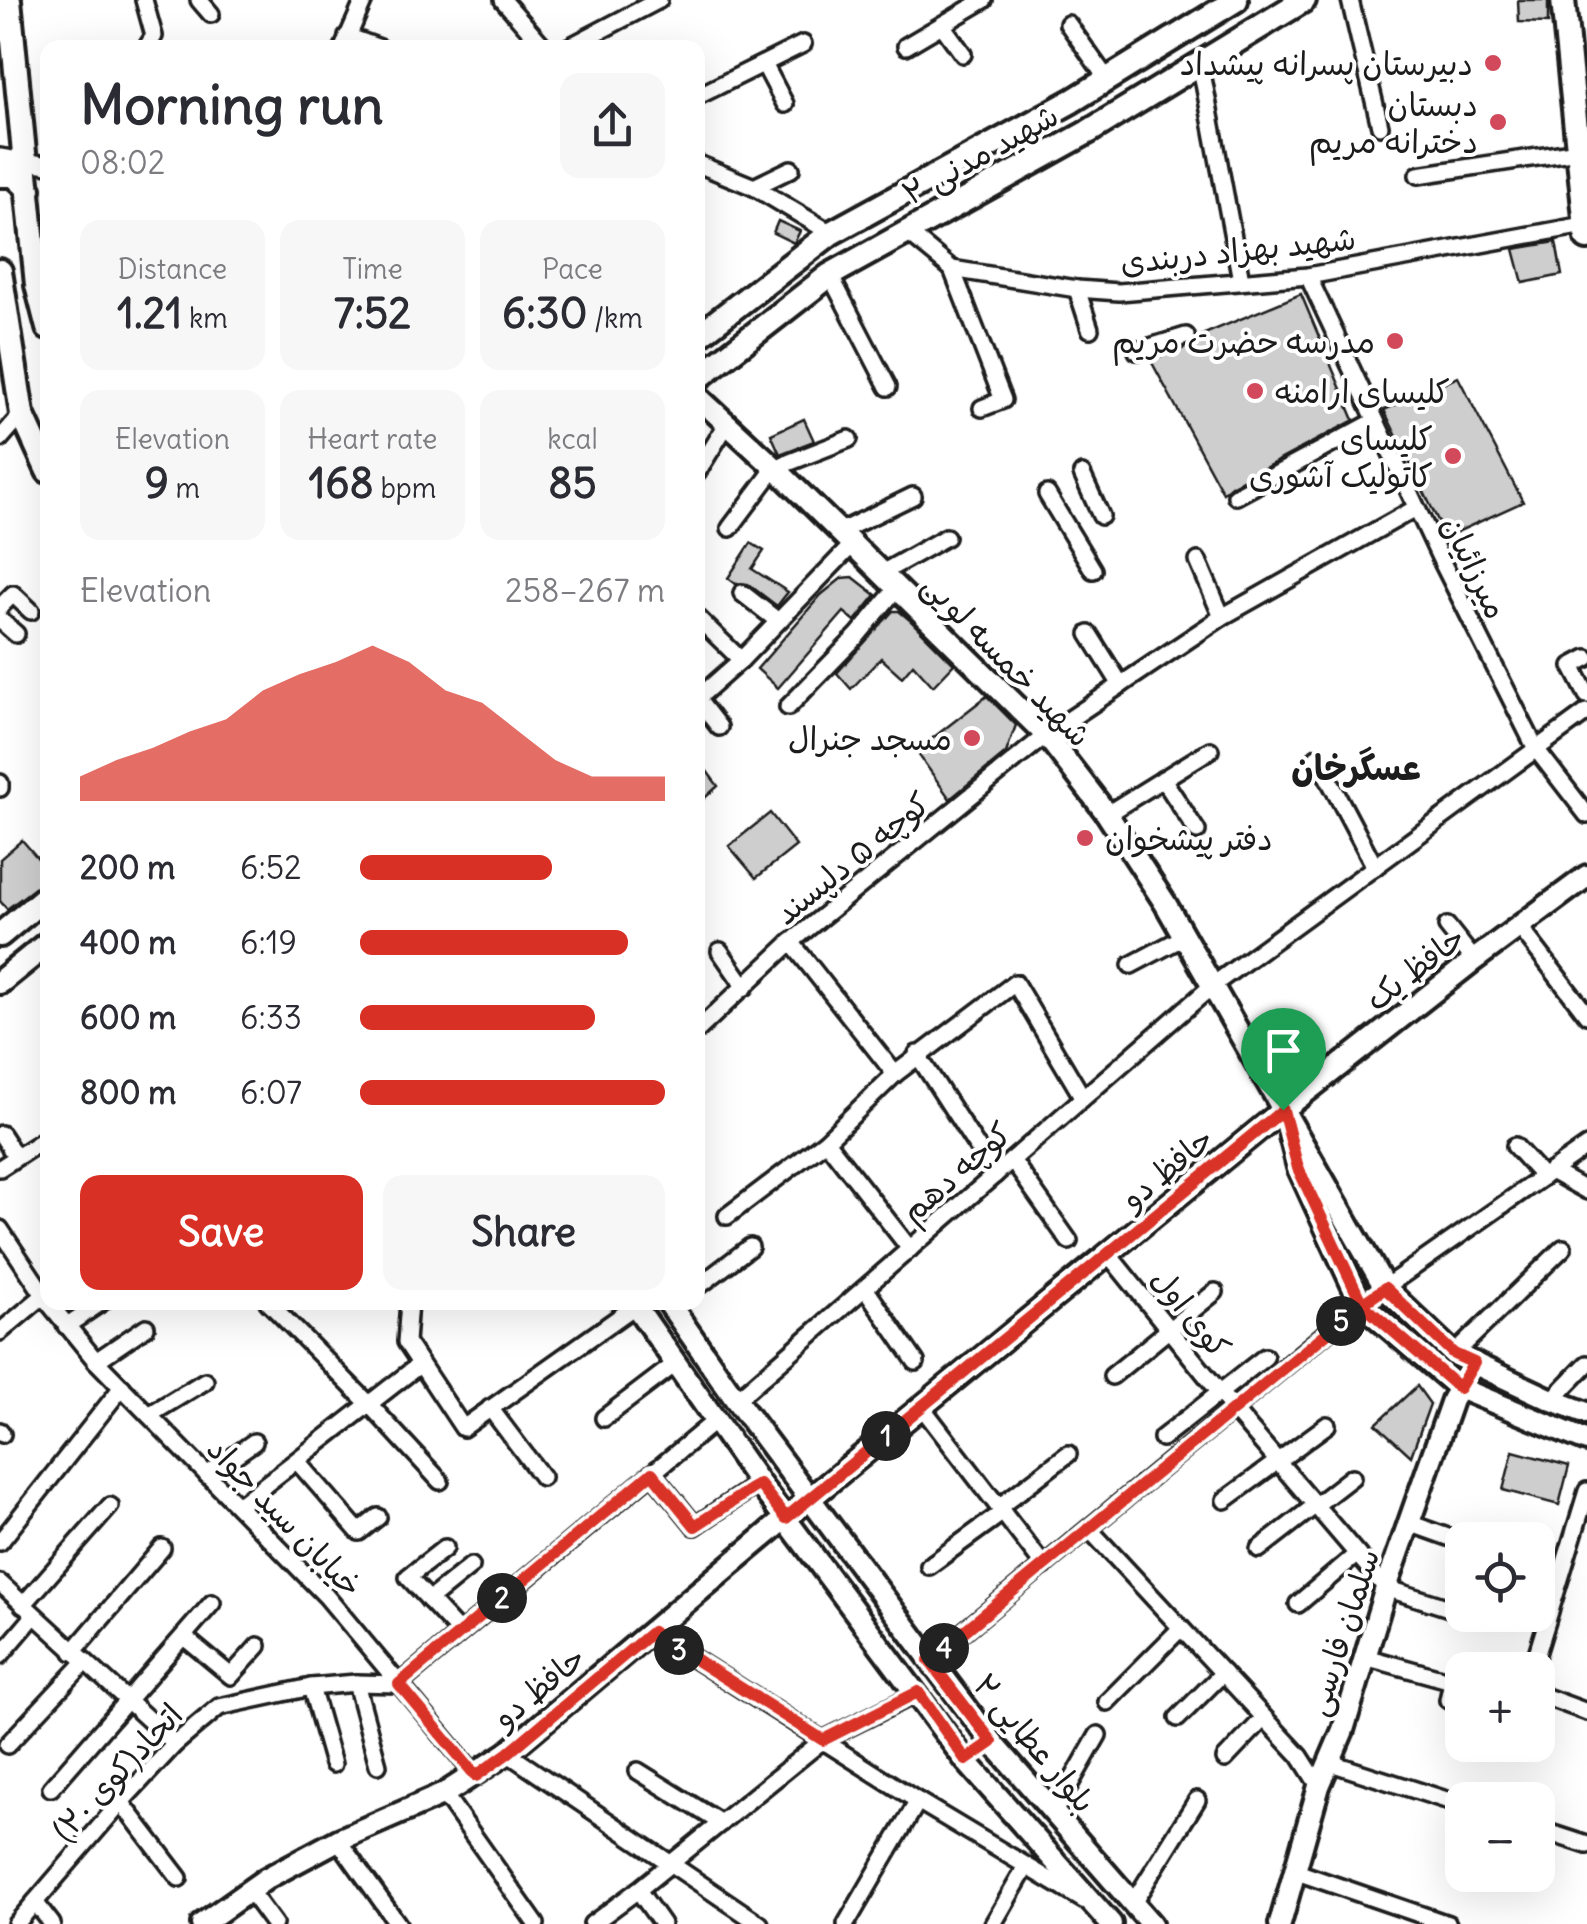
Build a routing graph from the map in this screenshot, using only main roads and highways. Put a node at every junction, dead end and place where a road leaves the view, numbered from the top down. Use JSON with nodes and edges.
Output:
{"nodes":[{"id":1,"x":9,"y":0,"type":"edge"},
{"id":2,"x":1304,"y":0,"type":"edge"},
{"id":3,"x":1563,"y":0,"type":"edge"},
{"id":4,"x":1226,"y":3,"type":"edge"},
{"id":5,"x":1072,"y":101,"type":"junction"},
{"id":6,"x":21,"y":125,"type":"junction"},
{"id":7,"x":1088,"y":132,"type":"junction"},
{"id":8,"x":0,"y":143,"type":"edge"},
{"id":9,"x":36,"y":163,"type":"edge"},
{"id":10,"x":0,"y":175,"type":"edge"},
{"id":11,"x":29,"y":189,"type":"junction"},
{"id":12,"x":838,"y":228,"type":"junction"},
{"id":13,"x":1586,"y":229,"type":"edge"},
{"id":14,"x":805,"y":252,"type":"junction"},
{"id":15,"x":868,"y":254,"type":"junction"},
{"id":16,"x":0,"y":271,"type":"edge"},
{"id":17,"x":826,"y":278,"type":"junction"},
{"id":18,"x":40,"y":297,"type":"edge"},
{"id":19,"x":705,"y":331,"type":"edge"},
{"id":20,"x":705,"y":373,"type":"edge"},
{"id":21,"x":9,"y":415,"type":"edge"},
{"id":22,"x":40,"y":460,"type":"edge"},
{"id":23,"x":40,"y":902,"type":"edge"},
{"id":24,"x":0,"y":935,"type":"edge"},
{"id":25,"x":40,"y":950,"type":"edge"},
{"id":26,"x":0,"y":982,"type":"edge"}],
"edges":[{"from":1,"to":6,"type":"main road"},
{"from":2,"to":7,"type":"main road","name":"شهید مدنی ۲"},
{"from":3,"to":13,"type":"main road"},
{"from":4,"to":5,"type":"main road","name":"شهید مدنی ۲"},
{"from":5,"to":7,"type":"main road"},
{"from":5,"to":12,"type":"main road","name":"شهید مدنی ۲"},
{"from":6,"to":8,"type":"main road"},
{"from":6,"to":9,"type":"main road"},
{"from":7,"to":15,"type":"main road","name":"شهید مدنی ۲"},
{"from":9,"to":11,"type":"main road"},
{"from":10,"to":11,"type":"main road"},
{"from":11,"to":18,"type":"main road"},
{"from":12,"to":14,"type":"main road","name":"شهید مدنی ۲"},
{"from":12,"to":15,"type":"main road"},
{"from":14,"to":17,"type":"main road"},
{"from":14,"to":19,"type":"main road","name":"شهید مدنی ۲"},
{"from":15,"to":17,"type":"main road","name":"شهید مدنی ۲"},
{"from":16,"to":21,"type":"main road"},
{"from":17,"to":20,"type":"main road","name":"شهید مدنی ۲"},
{"from":21,"to":22,"type":"main road"},
{"from":23,"to":24,"type":"main road"},
{"from":25,"to":26,"type":"main road"}]}
